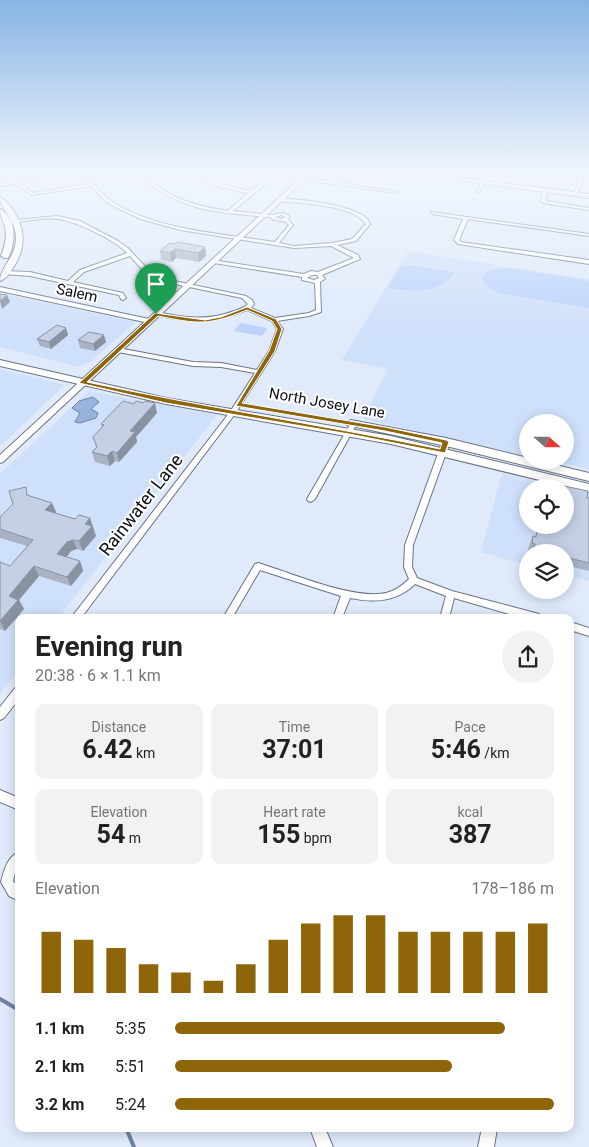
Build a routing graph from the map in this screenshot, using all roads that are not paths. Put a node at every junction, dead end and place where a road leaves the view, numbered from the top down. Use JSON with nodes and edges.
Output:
{"nodes":[{"id":1,"x":8,"y":226,"type":"edge"},
{"id":2,"x":19,"y":226,"type":"edge"},
{"id":3,"x":84,"y":226,"type":"edge"},
{"id":4,"x":170,"y":226,"type":"edge"},
{"id":5,"x":253,"y":226,"type":"edge"},
{"id":6,"x":290,"y":226,"type":"edge"},
{"id":7,"x":367,"y":226,"type":"edge"},
{"id":8,"x":463,"y":226,"type":"edge"},
{"id":9,"x":520,"y":226,"type":"edge"},
{"id":10,"x":589,"y":235,"type":"edge"},
{"id":11,"x":238,"y":239,"type":"junction"},
{"id":12,"x":332,"y":244,"type":"junction"},
{"id":13,"x":275,"y":245,"type":"junction"},
{"id":14,"x":130,"y":254,"type":"junction"},
{"id":15,"x":214,"y":262,"type":"junction"},
{"id":16,"x":589,"y":262,"type":"edge"},
{"id":17,"x":0,"y":265,"type":"edge"},
{"id":18,"x":319,"y":274,"type":"junction"},
{"id":19,"x":3,"y":276,"type":"edge"},
{"id":20,"x":304,"y":276,"type":"junction"},
{"id":21,"x":316,"y":282,"type":"junction"},
{"id":22,"x":68,"y":283,"type":"junction"},
{"id":23,"x":186,"y":287,"type":"junction"},
{"id":24,"x":0,"y":290,"type":"edge"},
{"id":25,"x":123,"y":298,"type":"dead end"},
{"id":26,"x":247,"y":308,"type":"junction"},
{"id":27,"x":156,"y":314,"type":"junction"},
{"id":28,"x":274,"y":320,"type":"junction"},
{"id":29,"x":149,"y":321,"type":"junction"},
{"id":30,"x":118,"y":350,"type":"junction"},
{"id":31,"x":1,"y":359,"type":"edge"},
{"id":32,"x":258,"y":372,"type":"junction"},
{"id":33,"x":86,"y":380,"type":"junction"},
{"id":34,"x":236,"y":409,"type":"junction"},
{"id":35,"x":351,"y":428,"type":"junction"},
{"id":36,"x":444,"y":447,"type":"junction"},
{"id":37,"x":0,"y":460,"type":"edge"},
{"id":38,"x":589,"y":477,"type":"edge"},
{"id":39,"x":589,"y":488,"type":"edge"},
{"id":40,"x":311,"y":499,"type":"dead end"},
{"id":41,"x":414,"y":580,"type":"junction"},
{"id":42,"x":347,"y":594,"type":"junction"},
{"id":43,"x":451,"y":594,"type":"junction"},
{"id":44,"x":79,"y":614,"type":"edge"},
{"id":45,"x":229,"y":614,"type":"edge"},
{"id":46,"x":339,"y":614,"type":"edge"},
{"id":47,"x":445,"y":614,"type":"edge"},
{"id":48,"x":524,"y":614,"type":"edge"},
{"id":49,"x":574,"y":627,"type":"edge"},
{"id":50,"x":589,"y":632,"type":"edge"},
{"id":51,"x":15,"y":696,"type":"edge"},
{"id":52,"x":0,"y":716,"type":"edge"},
{"id":53,"x":0,"y":796,"type":"edge"},
{"id":54,"x":15,"y":802,"type":"edge"},
{"id":55,"x":15,"y":863,"type":"edge"},
{"id":56,"x":15,"y":893,"type":"edge"},
{"id":57,"x":319,"y":1132,"type":"edge"},
{"id":58,"x":489,"y":1132,"type":"edge"},
{"id":59,"x":325,"y":1147,"type":"edge"},
{"id":60,"x":486,"y":1147,"type":"edge"}],
"edges":[{"from":1,"to":17,"type":"main road"},
{"from":2,"to":19,"type":"main road"},
{"from":3,"to":14,"type":"street"},
{"from":4,"to":11,"type":"street"},
{"from":5,"to":11,"type":"street"},
{"from":6,"to":13,"type":"street"},
{"from":7,"to":12,"type":"street"},
{"from":8,"to":16,"type":"street"},
{"from":9,"to":10,"type":"street"},
{"from":11,"to":13,"type":"street"},
{"from":11,"to":15,"type":"street"},
{"from":12,"to":13,"type":"street"},
{"from":12,"to":18,"type":"street"},
{"from":14,"to":22,"type":"street"},
{"from":14,"to":23,"type":"street"},
{"from":15,"to":20,"type":"street"},
{"from":15,"to":23,"type":"street"},
{"from":18,"to":20,"type":"street"},
{"from":18,"to":21,"type":"street"},
{"from":19,"to":22,"type":"street"},
{"from":20,"to":21,"type":"street"},
{"from":21,"to":28,"type":"street"},
{"from":22,"to":25,"type":"street"},
{"from":23,"to":26,"type":"street"},
{"from":23,"to":27,"type":"street"},
{"from":24,"to":29,"type":"street","name":"Salem"},
{"from":26,"to":27,"type":"street"},
{"from":26,"to":28,"type":"street"},
{"from":27,"to":29,"type":"street"},
{"from":28,"to":32,"type":"street","name":"Rainwater Lane"},
{"from":29,"to":30,"type":"street"},
{"from":30,"to":32,"type":"street"},
{"from":30,"to":33,"type":"street"},
{"from":31,"to":33,"type":"main road","name":"North Josey Lane"},
{"from":31,"to":33,"type":"main road","name":"North Josey Lane"},
{"from":32,"to":34,"type":"street","name":"Rainwater Lane"},
{"from":33,"to":34,"type":"main road","name":"North Josey Lane"},
{"from":33,"to":37,"type":"street"},
{"from":34,"to":35,"type":"main road","name":"North Josey Lane"},
{"from":34,"to":44,"type":"street","name":"Rainwater Lane"},
{"from":35,"to":36,"type":"main road","name":"North Josey Lane"},
{"from":35,"to":40,"type":"street"},
{"from":36,"to":38,"type":"main road","name":"North Josey Lane"},
{"from":36,"to":39,"type":"main road","name":"North Josey Lane"},
{"from":36,"to":41,"type":"street"},
{"from":41,"to":42,"type":"street"},
{"from":41,"to":43,"type":"street"},
{"from":42,"to":45,"type":"street"},
{"from":42,"to":46,"type":"street"},
{"from":43,"to":47,"type":"street"},
{"from":43,"to":48,"type":"street"},
{"from":49,"to":50,"type":"street"},
{"from":51,"to":52,"type":"street"},
{"from":53,"to":54,"type":"street"},
{"from":55,"to":56,"type":"street"},
{"from":57,"to":59,"type":"street"},
{"from":58,"to":60,"type":"street"}]}
